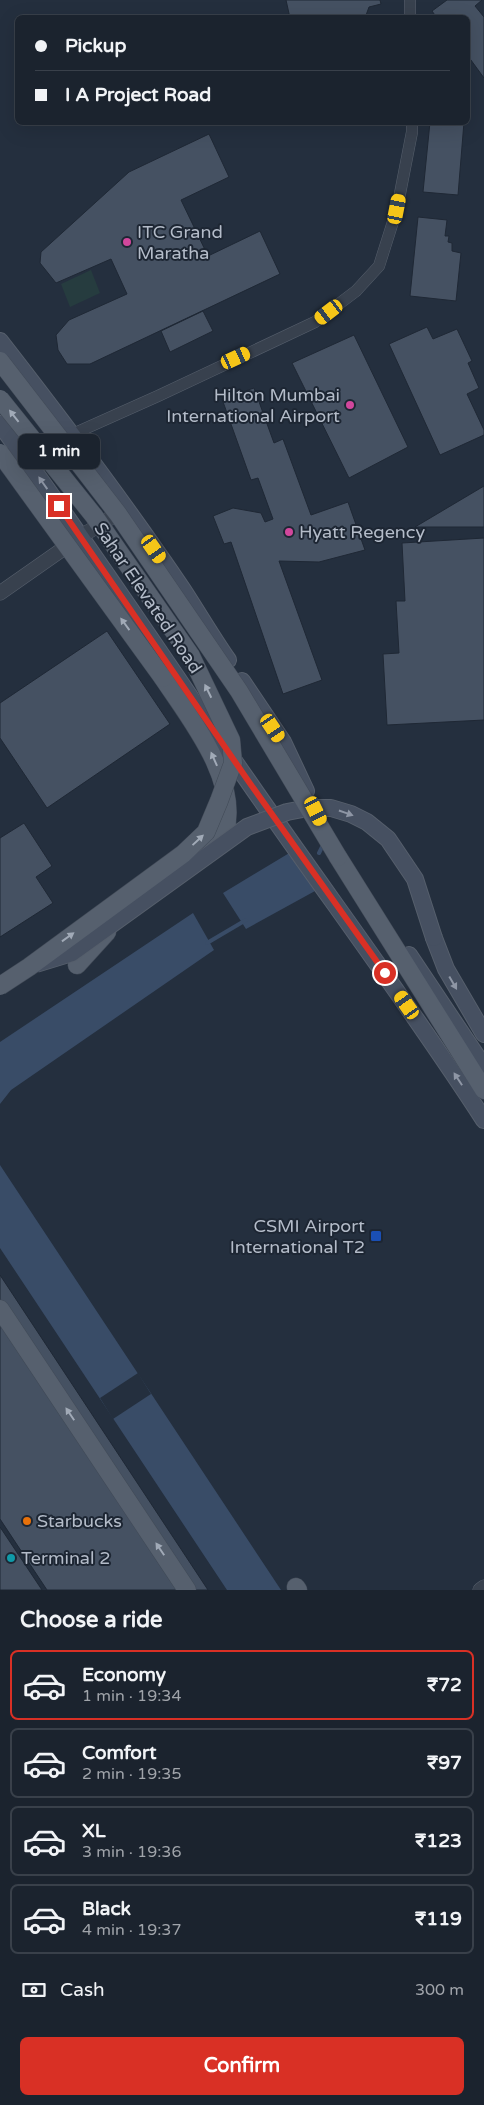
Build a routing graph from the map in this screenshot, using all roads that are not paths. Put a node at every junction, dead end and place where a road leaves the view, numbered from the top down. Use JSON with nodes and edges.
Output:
{"nodes":[{"id":1,"x":410,"y":0,"type":"edge"},
{"id":2,"x":410,"y":15,"type":"edge"},
{"id":3,"x":412,"y":125,"type":"edge"},
{"id":4,"x":0,"y":341,"type":"edge"},
{"id":5,"x":0,"y":361,"type":"edge"},
{"id":6,"x":0,"y":399,"type":"edge"},
{"id":7,"x":0,"y":424,"type":"edge"},
{"id":8,"x":73,"y":434,"type":"junction"},
{"id":9,"x":0,"y":453,"type":"edge"},
{"id":10,"x":126,"y":508,"type":"junction"},
{"id":11,"x":80,"y":537,"type":"junction"},
{"id":12,"x":0,"y":593,"type":"edge"},
{"id":13,"x":77,"y":965,"type":"dead end"},
{"id":14,"x":29,"y":967,"type":"junction"},
{"id":15,"x":0,"y":986,"type":"edge"},
{"id":16,"x":484,"y":1034,"type":"edge"},
{"id":17,"x":484,"y":1067,"type":"edge"},
{"id":18,"x":484,"y":1090,"type":"edge"},
{"id":19,"x":484,"y":1120,"type":"edge"},
{"id":20,"x":0,"y":1309,"type":"edge"},
{"id":21,"x":484,"y":1587,"type":"edge"},
{"id":22,"x":187,"y":1590,"type":"edge"},
{"id":23,"x":480,"y":1590,"type":"edge"}],
"edges":[{"from":1,"to":2,"type":"street"},
{"from":3,"to":8,"type":"street"},
{"from":4,"to":8,"type":"main road"},
{"from":5,"to":18,"type":"main road","name":"Sahar Elevated Road","bridge":true},
{"from":14,"to":6,"type":"main road","name":"Sahar Elevated Road","one_way":true,"bridge":true},
{"from":11,"to":7,"type":"main road","one_way":true},
{"from":8,"to":10,"type":"main road"},
{"from":13,"to":9,"type":"main road","one_way":true,"bridge":true},
{"from":10,"to":11,"type":"street"},
{"from":10,"to":17,"type":"main road","bridge":true},
{"from":11,"to":12,"type":"street"},
{"from":19,"to":11,"type":"main road","one_way":true},
{"from":14,"to":15,"type":"main road","name":"Sahar Elevated Road","bridge":true},
{"from":14,"to":16,"type":"main road","one_way":true,"bridge":true},
{"from":22,"to":20,"type":"main road","one_way":true},
{"from":21,"to":23,"type":"street"}]}
